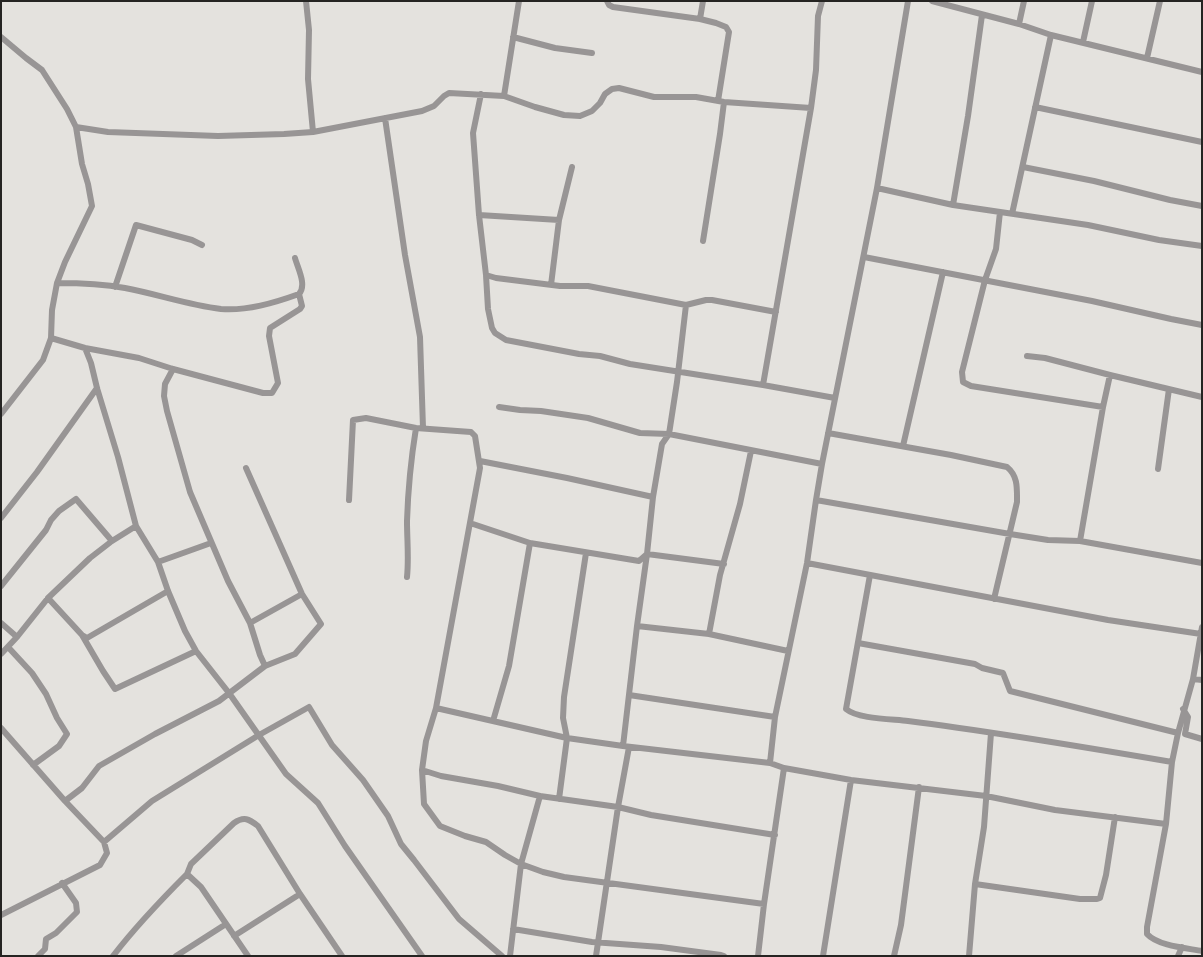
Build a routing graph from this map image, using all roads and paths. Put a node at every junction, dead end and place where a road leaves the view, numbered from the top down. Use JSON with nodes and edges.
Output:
{"nodes":[{"id":1,"x":306,"y":1,"type":"edge"},
{"id":2,"x":519,"y":1,"type":"edge"},
{"id":3,"x":607,"y":1,"type":"edge"},
{"id":4,"x":703,"y":1,"type":"edge"},
{"id":5,"x":822,"y":1,"type":"edge"},
{"id":6,"x":908,"y":1,"type":"edge"},
{"id":7,"x":932,"y":1,"type":"edge"},
{"id":8,"x":1024,"y":1,"type":"edge"},
{"id":9,"x":1092,"y":1,"type":"edge"},
{"id":10,"x":1160,"y":1,"type":"edge"},
{"id":11,"x":955,"y":4,"type":"edge"},
{"id":12,"x":982,"y":15,"type":"junction"},
{"id":13,"x":700,"y":19,"type":"junction"},
{"id":14,"x":1019,"y":24,"type":"junction"},
{"id":15,"x":1051,"y":35,"type":"junction"},
{"id":16,"x":1,"y":37,"type":"edge"},
{"id":17,"x":513,"y":37,"type":"junction"},
{"id":18,"x":1083,"y":42,"type":"junction"},
{"id":19,"x":592,"y":53,"type":"dead end"},
{"id":20,"x":1147,"y":58,"type":"junction"},
{"id":21,"x":1202,"y":72,"type":"edge"},
{"id":22,"x":481,"y":94,"type":"junction"},
{"id":23,"x":504,"y":96,"type":"junction"},
{"id":24,"x":721,"y":101,"type":"junction"},
{"id":25,"x":1035,"y":107,"type":"junction"},
{"id":26,"x":811,"y":108,"type":"junction"},
{"id":27,"x":385,"y":118,"type":"junction"},
{"id":28,"x":76,"y":127,"type":"junction"},
{"id":29,"x":313,"y":132,"type":"junction"},
{"id":30,"x":1202,"y":142,"type":"edge"},
{"id":31,"x":572,"y":167,"type":"dead end"},
{"id":32,"x":1023,"y":167,"type":"junction"},
{"id":33,"x":877,"y":188,"type":"junction"},
{"id":34,"x":954,"y":205,"type":"junction"},
{"id":35,"x":1202,"y":206,"type":"edge"},
{"id":36,"x":1000,"y":212,"type":"junction"},
{"id":37,"x":1012,"y":214,"type":"junction"},
{"id":38,"x":479,"y":216,"type":"junction"},
{"id":39,"x":559,"y":220,"type":"junction"},
{"id":40,"x":702,"y":241,"type":"dead end"},
{"id":41,"x":202,"y":245,"type":"dead end"},
{"id":42,"x":1202,"y":246,"type":"edge"},
{"id":43,"x":864,"y":257,"type":"junction"},
{"id":44,"x":295,"y":258,"type":"dead end"},
{"id":45,"x":943,"y":272,"type":"junction"},
{"id":46,"x":486,"y":275,"type":"junction"},
{"id":47,"x":985,"y":280,"type":"junction"},
{"id":48,"x":57,"y":283,"type":"junction"},
{"id":49,"x":551,"y":285,"type":"junction"},
{"id":50,"x":115,"y":287,"type":"junction"},
{"id":51,"x":298,"y":294,"type":"junction"},
{"id":52,"x":686,"y":305,"type":"junction"},
{"id":53,"x":776,"y":312,"type":"junction"},
{"id":54,"x":1202,"y":325,"type":"edge"},
{"id":55,"x":51,"y":338,"type":"junction"},
{"id":56,"x":85,"y":348,"type":"junction"},
{"id":57,"x":1027,"y":356,"type":"dead end"},
{"id":58,"x":173,"y":369,"type":"junction"},
{"id":59,"x":678,"y":372,"type":"junction"},
{"id":60,"x":1110,"y":376,"type":"junction"},
{"id":61,"x":763,"y":385,"type":"junction"},
{"id":62,"x":96,"y":388,"type":"junction"},
{"id":63,"x":1169,"y":389,"type":"junction"},
{"id":64,"x":1202,"y":397,"type":"edge"},
{"id":65,"x":835,"y":398,"type":"junction"},
{"id":66,"x":499,"y":407,"type":"dead end"},
{"id":67,"x":1103,"y":407,"type":"junction"},
{"id":68,"x":1,"y":414,"type":"edge"},
{"id":69,"x":416,"y":428,"type":"junction"},
{"id":70,"x":423,"y":428,"type":"junction"},
{"id":71,"x":828,"y":433,"type":"junction"},
{"id":72,"x":669,"y":434,"type":"junction"},
{"id":73,"x":903,"y":446,"type":"junction"},
{"id":74,"x":751,"y":451,"type":"junction"},
{"id":75,"x":480,"y":461,"type":"junction"},
{"id":76,"x":822,"y":464,"type":"junction"},
{"id":77,"x":246,"y":468,"type":"dead end"},
{"id":78,"x":1158,"y":469,"type":"dead end"},
{"id":79,"x":653,"y":497,"type":"junction"},
{"id":80,"x":349,"y":500,"type":"dead end"},
{"id":81,"x":816,"y":500,"type":"junction"},
{"id":82,"x":1,"y":518,"type":"edge"},
{"id":83,"x":470,"y":523,"type":"junction"},
{"id":84,"x":136,"y":526,"type":"junction"},
{"id":85,"x":1010,"y":534,"type":"junction"},
{"id":86,"x":112,"y":540,"type":"junction"},
{"id":87,"x":1080,"y":541,"type":"junction"},
{"id":88,"x":211,"y":543,"type":"junction"},
{"id":89,"x":530,"y":543,"type":"junction"},
{"id":90,"x":586,"y":553,"type":"junction"},
{"id":91,"x":647,"y":554,"type":"junction"},
{"id":92,"x":158,"y":562,"type":"junction"},
{"id":93,"x":807,"y":563,"type":"junction"},
{"id":94,"x":1202,"y":563,"type":"edge"},
{"id":95,"x":724,"y":564,"type":"junction"},
{"id":96,"x":870,"y":575,"type":"junction"},
{"id":97,"x":407,"y":577,"type":"dead end"},
{"id":98,"x":1,"y":586,"type":"edge"},
{"id":99,"x":168,"y":591,"type":"junction"},
{"id":100,"x":302,"y":594,"type":"junction"},
{"id":101,"x":48,"y":598,"type":"junction"},
{"id":102,"x":994,"y":599,"type":"junction"},
{"id":103,"x":1,"y":623,"type":"edge"},
{"id":104,"x":250,"y":623,"type":"junction"},
{"id":105,"x":637,"y":626,"type":"junction"},
{"id":106,"x":1201,"y":630,"type":"edge"},
{"id":107,"x":709,"y":634,"type":"junction"},
{"id":108,"x":82,"y":635,"type":"junction"},
{"id":109,"x":17,"y":637,"type":"junction"},
{"id":110,"x":858,"y":643,"type":"junction"},
{"id":111,"x":8,"y":647,"type":"junction"},
{"id":112,"x":196,"y":651,"type":"junction"},
{"id":113,"x":788,"y":651,"type":"junction"},
{"id":114,"x":1,"y":654,"type":"edge"},
{"id":115,"x":265,"y":666,"type":"junction"},
{"id":116,"x":1193,"y":679,"type":"junction"},
{"id":117,"x":1202,"y":680,"type":"edge"},
{"id":118,"x":229,"y":693,"type":"junction"},
{"id":119,"x":629,"y":695,"type":"junction"},
{"id":120,"x":436,"y":708,"type":"junction"},
{"id":121,"x":1183,"y":709,"type":"junction"},
{"id":122,"x":775,"y":716,"type":"junction"},
{"id":123,"x":493,"y":721,"type":"junction"},
{"id":124,"x":1,"y":728,"type":"edge"},
{"id":125,"x":991,"y":733,"type":"junction"},
{"id":126,"x":1178,"y":733,"type":"junction"},
{"id":127,"x":259,"y":735,"type":"junction"},
{"id":128,"x":567,"y":738,"type":"junction"},
{"id":129,"x":1202,"y":739,"type":"edge"},
{"id":130,"x":626,"y":746,"type":"junction"},
{"id":131,"x":1172,"y":762,"type":"junction"},
{"id":132,"x":770,"y":763,"type":"junction"},
{"id":133,"x":33,"y":765,"type":"junction"},
{"id":134,"x":784,"y":768,"type":"junction"},
{"id":135,"x":422,"y":770,"type":"junction"},
{"id":136,"x":851,"y":780,"type":"junction"},
{"id":137,"x":919,"y":787,"type":"junction"},
{"id":138,"x":540,"y":796,"type":"junction"},
{"id":139,"x":986,"y":796,"type":"junction"},
{"id":140,"x":559,"y":799,"type":"junction"},
{"id":141,"x":65,"y":801,"type":"junction"},
{"id":142,"x":618,"y":807,"type":"junction"},
{"id":143,"x":1115,"y":817,"type":"junction"},
{"id":144,"x":1166,"y":824,"type":"junction"},
{"id":145,"x":775,"y":835,"type":"junction"},
{"id":146,"x":104,"y":842,"type":"junction"},
{"id":147,"x":521,"y":864,"type":"junction"},
{"id":148,"x":188,"y":874,"type":"junction"},
{"id":149,"x":62,"y":883,"type":"junction"},
{"id":150,"x":608,"y":883,"type":"junction"},
{"id":151,"x":975,"y":884,"type":"junction"},
{"id":152,"x":300,"y":894,"type":"junction"},
{"id":153,"x":764,"y":904,"type":"junction"},
{"id":154,"x":1,"y":915,"type":"edge"},
{"id":155,"x":226,"y":924,"type":"junction"},
{"id":156,"x":513,"y":929,"type":"junction"},
{"id":157,"x":234,"y":936,"type":"junction"},
{"id":158,"x":599,"y":942,"type":"junction"},
{"id":159,"x":1182,"y":947,"type":"junction"},
{"id":160,"x":1202,"y":951,"type":"edge"},
{"id":161,"x":38,"y":956,"type":"edge"},
{"id":162,"x":112,"y":956,"type":"edge"},
{"id":163,"x":176,"y":956,"type":"edge"},
{"id":164,"x":248,"y":956,"type":"edge"},
{"id":165,"x":342,"y":956,"type":"edge"},
{"id":166,"x":422,"y":956,"type":"edge"},
{"id":167,"x":502,"y":956,"type":"edge"},
{"id":168,"x":510,"y":956,"type":"edge"},
{"id":169,"x":596,"y":956,"type":"edge"},
{"id":170,"x":724,"y":956,"type":"edge"},
{"id":171,"x":758,"y":956,"type":"edge"},
{"id":172,"x":823,"y":956,"type":"edge"},
{"id":173,"x":894,"y":956,"type":"edge"},
{"id":174,"x":968,"y":956,"type":"edge"},
{"id":175,"x":1178,"y":956,"type":"edge"}],
"edges":[{"from":1,"to":29,"type":"street"},
{"from":2,"to":17,"type":"street"},
{"from":3,"to":13,"type":"street"},
{"from":4,"to":13,"type":"street"},
{"from":5,"to":26,"type":"street"},
{"from":6,"to":33,"type":"street"},
{"from":7,"to":11,"type":"street"},
{"from":8,"to":14,"type":"street"},
{"from":9,"to":18,"type":"street"},
{"from":10,"to":20,"type":"street"},
{"from":11,"to":12,"type":"street"},
{"from":12,"to":14,"type":"street"},
{"from":12,"to":34,"type":"street"},
{"from":13,"to":24,"type":"street"},
{"from":14,"to":15,"type":"street"},
{"from":15,"to":18,"type":"street"},
{"from":15,"to":25,"type":"street"},
{"from":16,"to":28,"type":"street"},
{"from":17,"to":19,"type":"street"},
{"from":17,"to":23,"type":"street"},
{"from":18,"to":20,"type":"street"},
{"from":20,"to":21,"type":"street"},
{"from":22,"to":23,"type":"street"},
{"from":22,"to":27,"type":"street"},
{"from":22,"to":38,"type":"street"},
{"from":23,"to":24,"type":"street"},
{"from":24,"to":26,"type":"street"},
{"from":24,"to":40,"type":"street"},
{"from":25,"to":30,"type":"street"},
{"from":25,"to":32,"type":"street"},
{"from":26,"to":53,"type":"street"},
{"from":27,"to":29,"type":"street"},
{"from":27,"to":70,"type":"street"},
{"from":28,"to":29,"type":"street"},
{"from":28,"to":48,"type":"street"},
{"from":31,"to":39,"type":"street"},
{"from":32,"to":35,"type":"street"},
{"from":32,"to":37,"type":"street"},
{"from":33,"to":34,"type":"street"},
{"from":33,"to":43,"type":"street"},
{"from":34,"to":36,"type":"street"},
{"from":36,"to":37,"type":"street"},
{"from":36,"to":47,"type":"street"},
{"from":37,"to":42,"type":"street"},
{"from":38,"to":39,"type":"street"},
{"from":38,"to":46,"type":"street"},
{"from":39,"to":49,"type":"street"},
{"from":41,"to":50,"type":"street"},
{"from":43,"to":45,"type":"street"},
{"from":43,"to":65,"type":"street"},
{"from":44,"to":51,"type":"street"},
{"from":45,"to":47,"type":"street"},
{"from":45,"to":73,"type":"street"},
{"from":46,"to":49,"type":"street"},
{"from":46,"to":59,"type":"street"},
{"from":47,"to":54,"type":"street"},
{"from":47,"to":67,"type":"street"},
{"from":48,"to":50,"type":"street"},
{"from":48,"to":55,"type":"street"},
{"from":49,"to":52,"type":"street"},
{"from":50,"to":51,"type":"street"},
{"from":51,"to":58,"type":"street"},
{"from":52,"to":53,"type":"street"},
{"from":52,"to":59,"type":"street"},
{"from":53,"to":61,"type":"street"},
{"from":55,"to":56,"type":"street"},
{"from":55,"to":68,"type":"street"},
{"from":56,"to":58,"type":"street"},
{"from":56,"to":62,"type":"street"},
{"from":57,"to":60,"type":"street"},
{"from":58,"to":88,"type":"street"},
{"from":59,"to":61,"type":"street"},
{"from":59,"to":72,"type":"street"},
{"from":60,"to":63,"type":"street"},
{"from":60,"to":67,"type":"street"},
{"from":61,"to":65,"type":"street"},
{"from":62,"to":82,"type":"street"},
{"from":62,"to":84,"type":"street"},
{"from":63,"to":64,"type":"street"},
{"from":63,"to":78,"type":"street"},
{"from":65,"to":71,"type":"street"},
{"from":66,"to":72,"type":"street"},
{"from":67,"to":87,"type":"street"},
{"from":69,"to":70,"type":"street"},
{"from":69,"to":80,"type":"street"},
{"from":69,"to":97,"type":"street"},
{"from":70,"to":75,"type":"street"},
{"from":71,"to":73,"type":"street"},
{"from":71,"to":76,"type":"street"},
{"from":72,"to":74,"type":"street"},
{"from":72,"to":79,"type":"street"},
{"from":73,"to":85,"type":"street"},
{"from":74,"to":76,"type":"street"},
{"from":74,"to":95,"type":"street"},
{"from":75,"to":79,"type":"street"},
{"from":75,"to":83,"type":"street"},
{"from":76,"to":81,"type":"street"},
{"from":77,"to":100,"type":"street"},
{"from":79,"to":91,"type":"street"},
{"from":81,"to":85,"type":"street"},
{"from":81,"to":93,"type":"street"},
{"from":83,"to":89,"type":"street"},
{"from":83,"to":120,"type":"street"},
{"from":84,"to":86,"type":"street"},
{"from":84,"to":92,"type":"street"},
{"from":85,"to":87,"type":"street"},
{"from":85,"to":102,"type":"street"},
{"from":86,"to":98,"type":"street"},
{"from":86,"to":101,"type":"street"},
{"from":87,"to":94,"type":"street"},
{"from":88,"to":92,"type":"street"},
{"from":88,"to":104,"type":"street"},
{"from":89,"to":90,"type":"street"},
{"from":89,"to":123,"type":"street"},
{"from":90,"to":91,"type":"street"},
{"from":90,"to":128,"type":"street"},
{"from":91,"to":95,"type":"street"},
{"from":91,"to":105,"type":"street"},
{"from":92,"to":99,"type":"street"},
{"from":93,"to":96,"type":"street"},
{"from":93,"to":113,"type":"street"},
{"from":95,"to":107,"type":"street"},
{"from":96,"to":102,"type":"street"},
{"from":96,"to":110,"type":"street"},
{"from":99,"to":108,"type":"street"},
{"from":99,"to":112,"type":"street"},
{"from":100,"to":104,"type":"street"},
{"from":100,"to":115,"type":"street"},
{"from":101,"to":108,"type":"street"},
{"from":101,"to":109,"type":"street"},
{"from":102,"to":106,"type":"street"},
{"from":103,"to":109,"type":"street"},
{"from":104,"to":115,"type":"street"},
{"from":105,"to":107,"type":"street"},
{"from":105,"to":119,"type":"street"},
{"from":106,"to":116,"type":"street"},
{"from":107,"to":113,"type":"street"},
{"from":108,"to":112,"type":"street"},
{"from":109,"to":111,"type":"street"},
{"from":110,"to":125,"type":"street"},
{"from":110,"to":126,"type":"street"},
{"from":111,"to":114,"type":"street"},
{"from":111,"to":133,"type":"street"},
{"from":112,"to":118,"type":"street"},
{"from":113,"to":122,"type":"street"},
{"from":115,"to":118,"type":"street"},
{"from":116,"to":117,"type":"street"},
{"from":116,"to":121,"type":"street"},
{"from":118,"to":127,"type":"street"},
{"from":118,"to":141,"type":"street"},
{"from":119,"to":122,"type":"street"},
{"from":119,"to":130,"type":"street"},
{"from":120,"to":123,"type":"street"},
{"from":120,"to":135,"type":"street"},
{"from":121,"to":126,"type":"street"},
{"from":121,"to":129,"type":"street"},
{"from":122,"to":132,"type":"street"},
{"from":123,"to":128,"type":"street"},
{"from":124,"to":133,"type":"street"},
{"from":125,"to":131,"type":"street"},
{"from":125,"to":139,"type":"street"},
{"from":126,"to":131,"type":"street"},
{"from":127,"to":146,"type":"street"},
{"from":127,"to":166,"type":"street"},
{"from":127,"to":167,"type":"street"},
{"from":128,"to":130,"type":"street"},
{"from":128,"to":140,"type":"street"},
{"from":130,"to":132,"type":"street"},
{"from":130,"to":142,"type":"street"},
{"from":131,"to":144,"type":"street"},
{"from":132,"to":134,"type":"street"},
{"from":133,"to":141,"type":"street"},
{"from":134,"to":136,"type":"street"},
{"from":134,"to":145,"type":"street"},
{"from":135,"to":138,"type":"street"},
{"from":135,"to":147,"type":"street"},
{"from":136,"to":137,"type":"street"},
{"from":136,"to":172,"type":"street"},
{"from":137,"to":139,"type":"street"},
{"from":137,"to":173,"type":"street"},
{"from":138,"to":140,"type":"street"},
{"from":138,"to":147,"type":"street"},
{"from":139,"to":143,"type":"street"},
{"from":139,"to":151,"type":"street"},
{"from":140,"to":142,"type":"street"},
{"from":141,"to":146,"type":"street"},
{"from":142,"to":145,"type":"street"},
{"from":142,"to":150,"type":"street"},
{"from":143,"to":144,"type":"street"},
{"from":143,"to":151,"type":"street"},
{"from":144,"to":159,"type":"street"},
{"from":145,"to":153,"type":"street"},
{"from":146,"to":149,"type":"street"},
{"from":147,"to":150,"type":"street"},
{"from":147,"to":156,"type":"street"},
{"from":148,"to":152,"type":"street"},
{"from":148,"to":155,"type":"street"},
{"from":148,"to":162,"type":"street"},
{"from":149,"to":154,"type":"street"},
{"from":149,"to":161,"type":"street"},
{"from":150,"to":153,"type":"street"},
{"from":150,"to":158,"type":"street"},
{"from":151,"to":174,"type":"street"},
{"from":152,"to":157,"type":"street"},
{"from":152,"to":165,"type":"street"},
{"from":153,"to":171,"type":"street"},
{"from":155,"to":157,"type":"street"},
{"from":155,"to":163,"type":"street"},
{"from":156,"to":158,"type":"street"},
{"from":156,"to":168,"type":"street"},
{"from":157,"to":164,"type":"street"},
{"from":158,"to":169,"type":"street"},
{"from":158,"to":170,"type":"street"},
{"from":159,"to":160,"type":"street"},
{"from":159,"to":175,"type":"street"}]}
